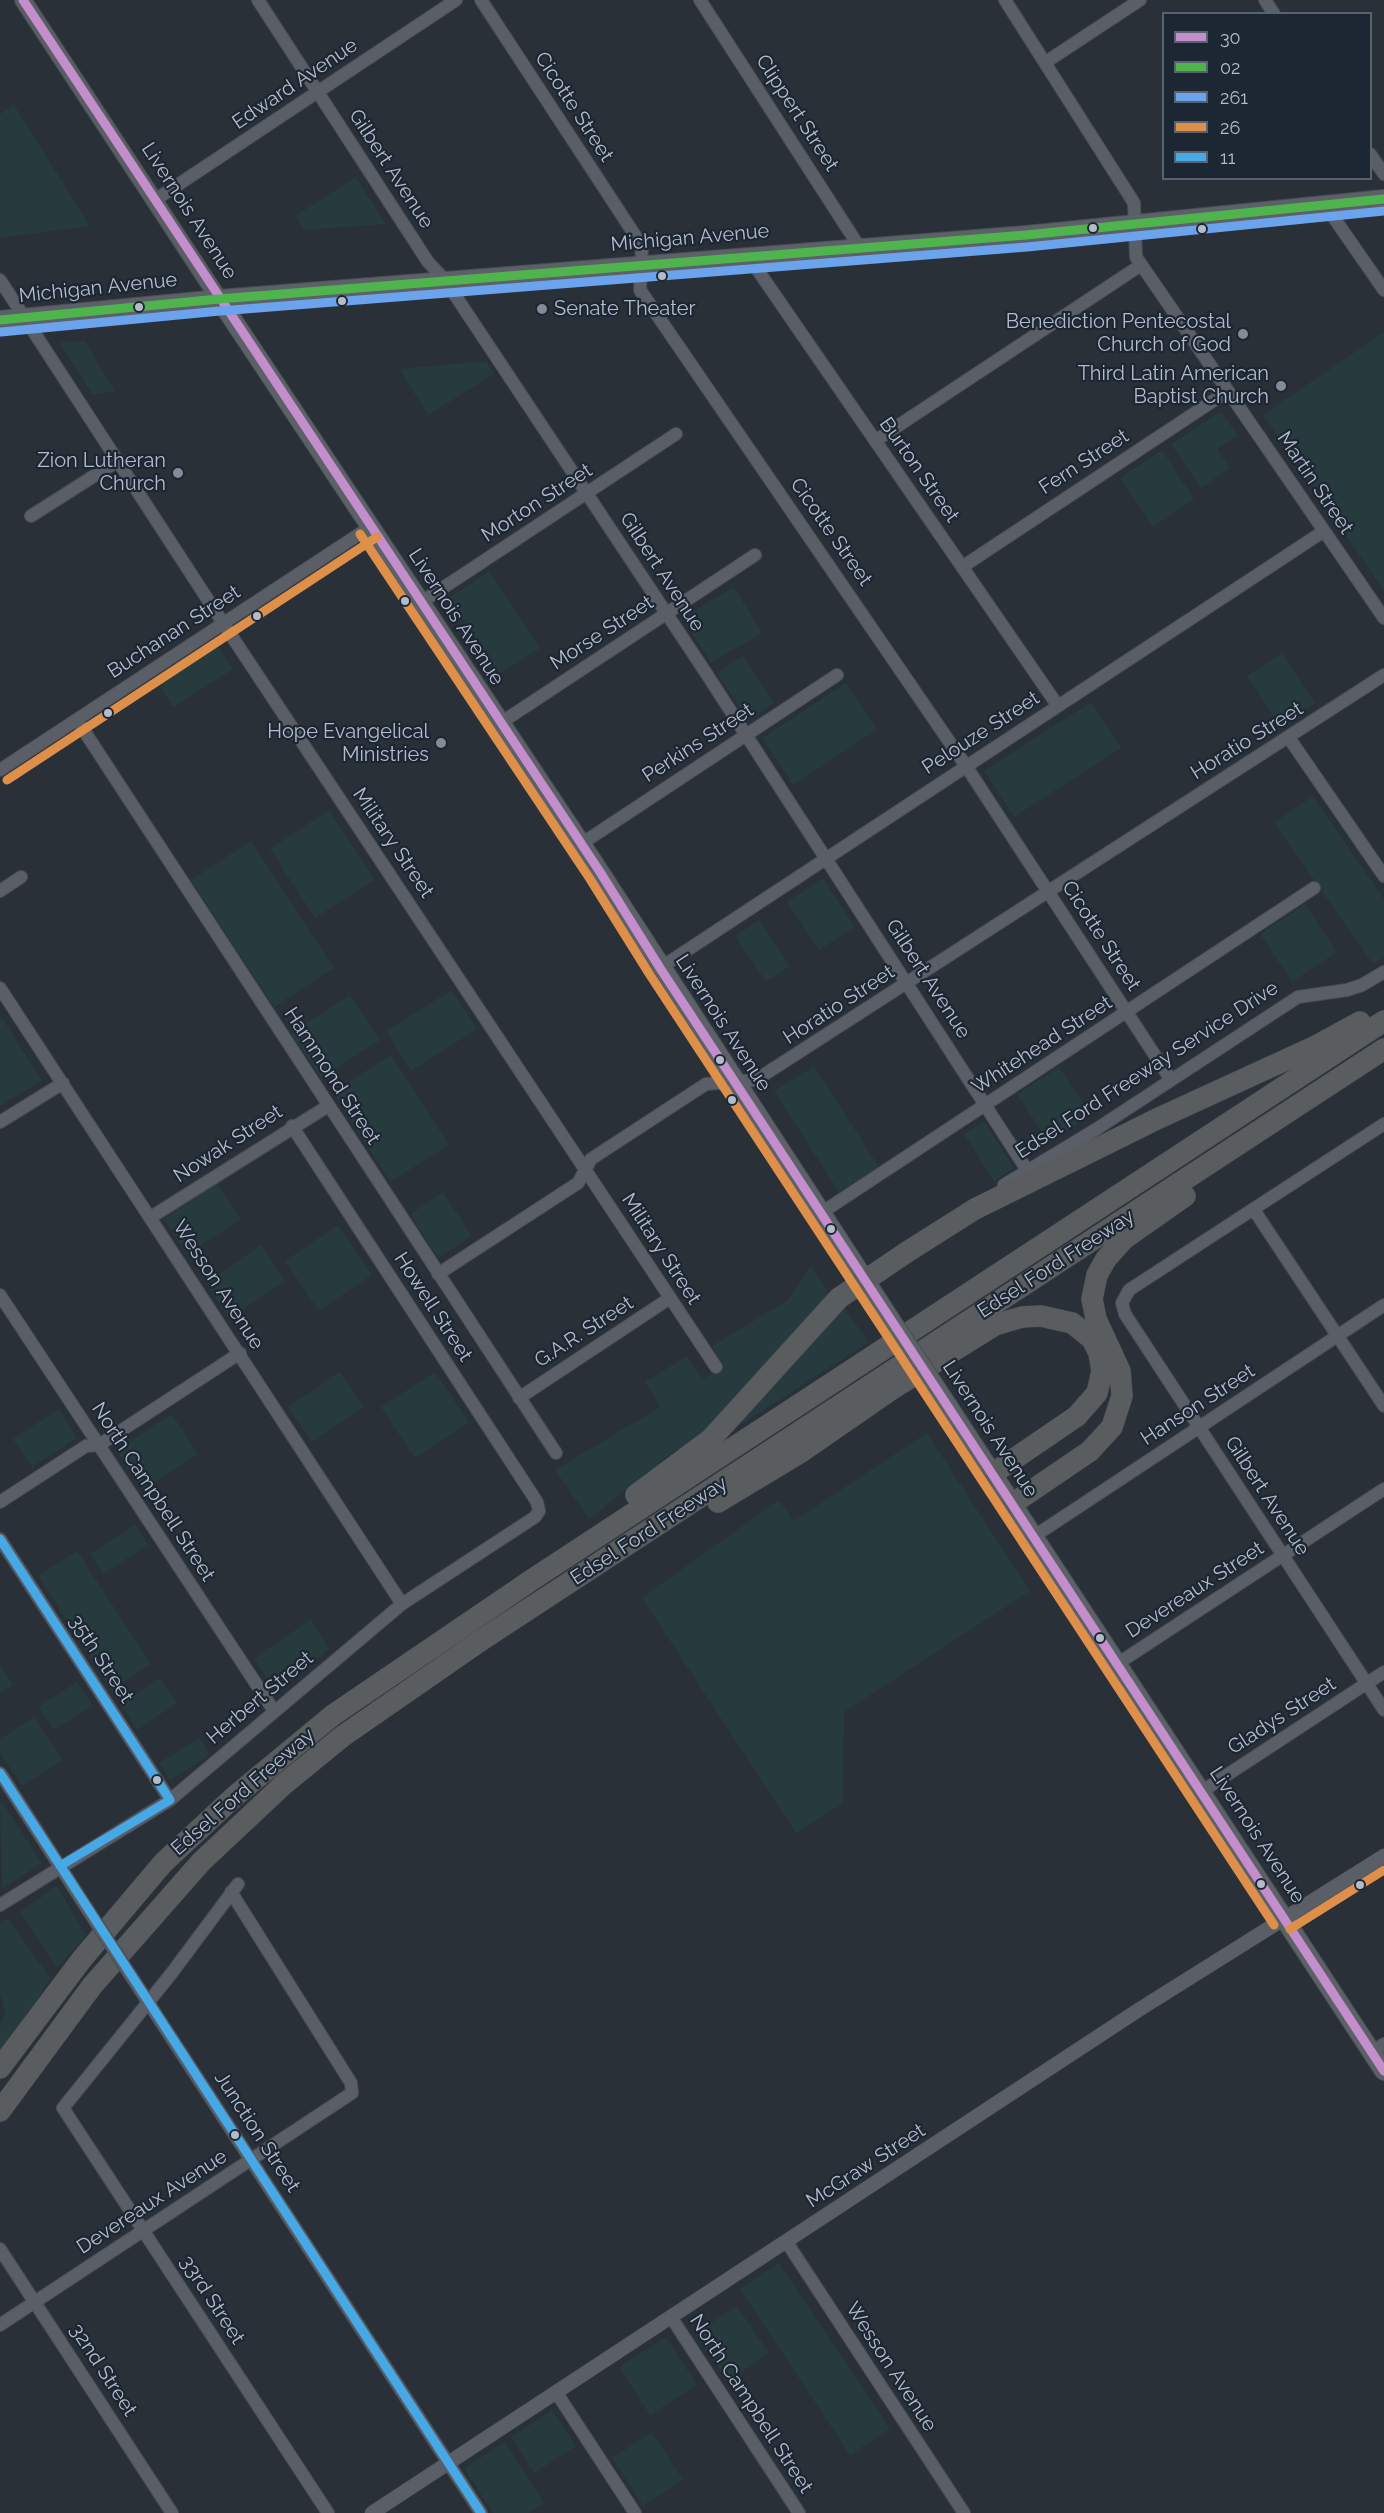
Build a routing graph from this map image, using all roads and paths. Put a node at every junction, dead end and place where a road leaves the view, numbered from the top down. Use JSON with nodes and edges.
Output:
{"nodes":[{"id":1,"x":24,"y":0,"type":"edge"},
{"id":2,"x":258,"y":0,"type":"edge"},
{"id":3,"x":456,"y":0,"type":"edge"},
{"id":4,"x":481,"y":0,"type":"edge"},
{"id":5,"x":700,"y":0,"type":"edge"},
{"id":6,"x":1005,"y":0,"type":"edge"},
{"id":7,"x":1140,"y":0,"type":"edge"},
{"id":8,"x":1046,"y":62,"type":"junction"},
{"id":9,"x":318,"y":91,"type":"junction"},
{"id":10,"x":1372,"y":156,"type":"edge"},
{"id":11,"x":1384,"y":174,"type":"edge"},
{"id":12,"x":1384,"y":199,"type":"edge"},
{"id":13,"x":154,"y":200,"type":"junction"},
{"id":14,"x":1325,"y":205,"type":"junction"},
{"id":15,"x":1136,"y":225,"type":"junction"},
{"id":16,"x":860,"y":248,"type":"junction"},
{"id":17,"x":748,"y":256,"type":"junction"},
{"id":18,"x":642,"y":264,"type":"junction"},
{"id":19,"x":1141,"y":265,"type":"junction"},
{"id":20,"x":0,"y":280,"type":"edge"},
{"id":21,"x":445,"y":280,"type":"junction"},
{"id":22,"x":1384,"y":290,"type":"edge"},
{"id":23,"x":219,"y":299,"type":"junction"},
{"id":24,"x":25,"y":318,"type":"junction"},
{"id":25,"x":0,"y":320,"type":"edge"},
{"id":26,"x":1228,"y":391,"type":"junction"},
{"id":27,"x":676,"y":434,"type":"dead end"},
{"id":28,"x":876,"y":441,"type":"junction"},
{"id":29,"x":119,"y":460,"type":"junction"},
{"id":30,"x":587,"y":493,"type":"junction"},
{"id":31,"x":31,"y":516,"type":"dead end"},
{"id":32,"x":370,"y":527,"type":"junction"},
{"id":33,"x":1324,"y":531,"type":"junction"},
{"id":34,"x":755,"y":555,"type":"dead end"},
{"id":35,"x":962,"y":567,"type":"junction"},
{"id":36,"x":420,"y":603,"type":"junction"},
{"id":37,"x":667,"y":614,"type":"junction"},
{"id":38,"x":1384,"y":618,"type":"edge"},
{"id":39,"x":223,"y":623,"type":"junction"},
{"id":40,"x":837,"y":675,"type":"dead end"},
{"id":41,"x":1384,"y":675,"type":"edge"},
{"id":42,"x":1058,"y":706,"type":"junction"},
{"id":43,"x":77,"y":720,"type":"junction"},
{"id":44,"x":500,"y":724,"type":"junction"},
{"id":45,"x":745,"y":736,"type":"junction"},
{"id":46,"x":1289,"y":738,"type":"junction"},
{"id":47,"x":966,"y":766,"type":"junction"},
{"id":48,"x":0,"y":770,"type":"edge"},
{"id":49,"x":581,"y":844,"type":"junction"},
{"id":50,"x":826,"y":858,"type":"junction"},
{"id":51,"x":1384,"y":876,"type":"edge"},
{"id":52,"x":21,"y":877,"type":"dead end"},
{"id":53,"x":1314,"y":888,"type":"dead end"},
{"id":54,"x":0,"y":891,"type":"edge"},
{"id":55,"x":1049,"y":891,"type":"junction"},
{"id":56,"x":660,"y":968,"type":"junction"},
{"id":57,"x":1384,"y":972,"type":"edge"},
{"id":58,"x":908,"y":984,"type":"junction"},
{"id":59,"x":0,"y":988,"type":"edge"},
{"id":60,"x":1384,"y":1009,"type":"edge"},
{"id":61,"x":1127,"y":1013,"type":"junction"},
{"id":62,"x":1384,"y":1021,"type":"edge"},
{"id":63,"x":1375,"y":1055,"type":"edge"},
{"id":64,"x":1171,"y":1080,"type":"junction"},
{"id":65,"x":735,"y":1082,"type":"junction"},
{"id":66,"x":63,"y":1083,"type":"junction"},
{"id":67,"x":328,"y":1106,"type":"junction"},
{"id":68,"x":986,"y":1106,"type":"junction"},
{"id":69,"x":0,"y":1122,"type":"edge"},
{"id":70,"x":1384,"y":1124,"type":"edge"},
{"id":71,"x":292,"y":1126,"type":"junction"},
{"id":72,"x":585,"y":1170,"type":"junction"},
{"id":73,"x":1027,"y":1170,"type":"junction"},
{"id":74,"x":975,"y":1209,"type":"junction"},
{"id":75,"x":1254,"y":1210,"type":"junction"},
{"id":76,"x":821,"y":1213,"type":"junction"},
{"id":77,"x":151,"y":1217,"type":"junction"},
{"id":78,"x":438,"y":1274,"type":"junction"},
{"id":79,"x":868,"y":1285,"type":"junction"},
{"id":80,"x":0,"y":1295,"type":"edge"},
{"id":81,"x":670,"y":1298,"type":"junction"},
{"id":82,"x":1384,"y":1305,"type":"edge"},
{"id":83,"x":1338,"y":1336,"type":"junction"},
{"id":84,"x":240,"y":1353,"type":"junction"},
{"id":85,"x":716,"y":1367,"type":"dead end"},
{"id":86,"x":519,"y":1398,"type":"junction"},
{"id":87,"x":1384,"y":1406,"type":"edge"},
{"id":88,"x":1198,"y":1427,"type":"junction"},
{"id":89,"x":99,"y":1445,"type":"junction"},
{"id":90,"x":556,"y":1453,"type":"dead end"},
{"id":91,"x":992,"y":1474,"type":"junction"},
{"id":92,"x":1384,"y":1489,"type":"edge"},
{"id":93,"x":0,"y":1502,"type":"edge"},
{"id":94,"x":1012,"y":1504,"type":"junction"},
{"id":95,"x":539,"y":1511,"type":"joint"},
{"id":96,"x":1034,"y":1537,"type":"junction"},
{"id":97,"x":0,"y":1539,"type":"edge"},
{"id":98,"x":1283,"y":1555,"type":"junction"},
{"id":99,"x":533,"y":1578,"type":"junction"},
{"id":100,"x":577,"y":1578,"type":"junction"},
{"id":101,"x":402,"y":1604,"type":"junction"},
{"id":102,"x":1117,"y":1664,"type":"junction"},
{"id":103,"x":1384,"y":1672,"type":"edge"},
{"id":104,"x":1366,"y":1683,"type":"junction"},
{"id":105,"x":1384,"y":1710,"type":"edge"},
{"id":106,"x":274,"y":1712,"type":"junction"},
{"id":107,"x":0,"y":1773,"type":"edge"},
{"id":108,"x":1201,"y":1791,"type":"junction"},
{"id":109,"x":170,"y":1800,"type":"junction"},
{"id":110,"x":1384,"y":1856,"type":"edge"},
{"id":111,"x":60,"y":1866,"type":"junction"},
{"id":112,"x":0,"y":1905,"type":"edge"},
{"id":113,"x":1284,"y":1918,"type":"junction"},
{"id":114,"x":149,"y":2001,"type":"junction"},
{"id":115,"x":1378,"y":2048,"type":"edge"},
{"id":116,"x":0,"y":2068,"type":"edge"},
{"id":117,"x":1384,"y":2071,"type":"edge"},
{"id":118,"x":18,"y":2086,"type":"junction"},
{"id":119,"x":0,"y":2111,"type":"edge"},
{"id":120,"x":0,"y":2128,"type":"edge"},
{"id":121,"x":252,"y":2160,"type":"junction"},
{"id":122,"x":144,"y":2231,"type":"junction"},
{"id":123,"x":786,"y":2241,"type":"junction"},
{"id":124,"x":0,"y":2249,"type":"edge"},
{"id":125,"x":35,"y":2302,"type":"junction"},
{"id":126,"x":671,"y":2317,"type":"junction"},
{"id":127,"x":0,"y":2325,"type":"edge"},
{"id":128,"x":556,"y":2392,"type":"junction"},
{"id":129,"x":448,"y":2463,"type":"junction"},
{"id":130,"x":172,"y":2513,"type":"edge"},
{"id":131,"x":328,"y":2513,"type":"edge"},
{"id":132,"x":372,"y":2513,"type":"edge"},
{"id":133,"x":481,"y":2513,"type":"edge"},
{"id":134,"x":635,"y":2513,"type":"edge"},
{"id":135,"x":799,"y":2513,"type":"edge"},
{"id":136,"x":964,"y":2513,"type":"edge"}],
"edges":[{"from":1,"to":13,"type":"main road","name":"Livernois Avenue"},
{"from":2,"to":9,"type":"street","name":"Gilbert Avenue"},
{"from":3,"to":9,"type":"street","name":"Edward Avenue"},
{"from":4,"to":18,"type":"street","name":"Cicotte Street"},
{"from":5,"to":16,"type":"street","name":"Clippert Street"},
{"from":6,"to":8,"type":"street","name":"Martin Street"},
{"from":7,"to":8,"type":"street"},
{"from":8,"to":15,"type":"street","name":"Martin Street"},
{"from":9,"to":13,"type":"street","name":"Edward Avenue"},
{"from":9,"to":21,"type":"street","name":"Gilbert Avenue"},
{"from":10,"to":11,"type":"street"},
{"from":12,"to":14,"type":"main road","name":"Michigan Avenue"},
{"from":13,"to":23,"type":"main road","name":"Livernois Avenue"},
{"from":14,"to":15,"type":"main road","name":"Michigan Avenue"},
{"from":14,"to":22,"type":"street"},
{"from":15,"to":16,"type":"main road","name":"Michigan Avenue"},
{"from":15,"to":19,"type":"street","name":"Martin Street"},
{"from":16,"to":17,"type":"main road","name":"Michigan Avenue"},
{"from":17,"to":18,"type":"main road","name":"Michigan Avenue"},
{"from":17,"to":28,"type":"street","name":"Burton Street"},
{"from":18,"to":21,"type":"main road","name":"Michigan Avenue"},
{"from":18,"to":47,"type":"street","name":"Cicotte Street"},
{"from":19,"to":26,"type":"street","name":"Martin Street"},
{"from":19,"to":28,"type":"street"},
{"from":20,"to":24,"type":"street","name":"Military Street"},
{"from":21,"to":23,"type":"main road","name":"Michigan Avenue"},
{"from":21,"to":30,"type":"street","name":"Gilbert Avenue"},
{"from":23,"to":24,"type":"main road","name":"Michigan Avenue"},
{"from":23,"to":32,"type":"main road","name":"Livernois Avenue"},
{"from":24,"to":25,"type":"main road","name":"Michigan Avenue"},
{"from":24,"to":29,"type":"street","name":"Military Street"},
{"from":26,"to":33,"type":"street","name":"Martin Street"},
{"from":26,"to":35,"type":"street","name":"Fern Street"},
{"from":27,"to":30,"type":"street","name":"Morton Street"},
{"from":28,"to":35,"type":"street","name":"Burton Street"},
{"from":29,"to":31,"type":"street"},
{"from":29,"to":39,"type":"street","name":"Military Street"},
{"from":30,"to":36,"type":"street","name":"Morton Street"},
{"from":30,"to":37,"type":"street","name":"Gilbert Avenue"},
{"from":32,"to":36,"type":"main road","name":"Livernois Avenue"},
{"from":32,"to":39,"type":"street","name":"Buchanan Street"},
{"from":33,"to":38,"type":"street","name":"Martin Street"},
{"from":33,"to":42,"type":"street","name":"Pelouze Street"},
{"from":34,"to":37,"type":"street","name":"Morse Street"},
{"from":35,"to":42,"type":"street","name":"Burton Street"},
{"from":36,"to":44,"type":"main road","name":"Livernois Avenue"},
{"from":37,"to":44,"type":"street","name":"Morse Street"},
{"from":37,"to":45,"type":"street","name":"Gilbert Avenue"},
{"from":39,"to":43,"type":"street","name":"Buchanan Street"},
{"from":39,"to":72,"type":"street","name":"Military Street"},
{"from":40,"to":45,"type":"street","name":"Perkins Street"},
{"from":41,"to":46,"type":"street","name":"Horatio Street"},
{"from":42,"to":47,"type":"street","name":"Pelouze Street"},
{"from":43,"to":48,"type":"street","name":"Buchanan Street"},
{"from":43,"to":67,"type":"street","name":"Hammond Street"},
{"from":44,"to":49,"type":"main road","name":"Livernois Avenue"},
{"from":45,"to":49,"type":"street","name":"Perkins Street"},
{"from":45,"to":50,"type":"street","name":"Gilbert Avenue"},
{"from":46,"to":51,"type":"street"},
{"from":46,"to":55,"type":"street","name":"Horatio Street"},
{"from":47,"to":50,"type":"street","name":"Pelouze Street"},
{"from":47,"to":55,"type":"street","name":"Cicotte Street"},
{"from":49,"to":56,"type":"main road","name":"Livernois Avenue"},
{"from":50,"to":56,"type":"street","name":"Pelouze Street"},
{"from":50,"to":58,"type":"street","name":"Gilbert Avenue"},
{"from":52,"to":54,"type":"street"},
{"from":53,"to":61,"type":"street","name":"Whitehead Street"},
{"from":55,"to":58,"type":"street","name":"Horatio Street"},
{"from":55,"to":61,"type":"street","name":"Cicotte Street"},
{"from":56,"to":65,"type":"main road","name":"Livernois Avenue"},
{"from":57,"to":64,"type":"street","name":"Edsel Ford Freeway Service Drive"},
{"from":58,"to":65,"type":"street","name":"Horatio Street"},
{"from":58,"to":68,"type":"street","name":"Gilbert Avenue"},
{"from":59,"to":66,"type":"street","name":"Wesson Avenue"},
{"from":60,"to":74,"type":"highway"},
{"from":61,"to":64,"type":"street","name":"Cicotte Street"},
{"from":61,"to":68,"type":"street","name":"Whitehead Street"},
{"from":62,"to":99,"type":"highway","name":"Edsel Ford Freeway"},
{"from":63,"to":94,"type":"highway"},
{"from":63,"to":100,"type":"highway","name":"Edsel Ford Freeway"},
{"from":64,"to":73,"type":"street","name":"Edsel Ford Freeway Service Drive"},
{"from":65,"to":72,"type":"street","name":"Horatio Street"},
{"from":65,"to":76,"type":"main road","name":"Livernois Avenue"},
{"from":66,"to":69,"type":"street"},
{"from":66,"to":77,"type":"street","name":"Wesson Avenue"},
{"from":67,"to":71,"type":"street","name":"Nowak Street"},
{"from":67,"to":78,"type":"street","name":"Hammond Street"},
{"from":68,"to":73,"type":"street","name":"Gilbert Avenue"},
{"from":68,"to":76,"type":"street","name":"Whitehead Street"},
{"from":70,"to":75,"type":"street"},
{"from":71,"to":77,"type":"street","name":"Nowak Street"},
{"from":71,"to":95,"type":"street","name":"Howell Street"},
{"from":72,"to":78,"type":"street","name":"Horatio Street"},
{"from":72,"to":81,"type":"street","name":"Military Street"},
{"from":73,"to":74,"type":"street","name":"Edsel Ford Freeway Service Drive"},
{"from":74,"to":79,"type":"highway"},
{"from":75,"to":83,"type":"street"},
{"from":75,"to":88,"type":"street","name":"Gilbert Avenue"},
{"from":76,"to":79,"type":"main road","name":"Livernois Avenue"},
{"from":77,"to":84,"type":"street","name":"Wesson Avenue"},
{"from":78,"to":86,"type":"street","name":"Hammond Street"},
{"from":79,"to":91,"type":"main road","name":"Livernois Avenue","bridge":true},
{"from":79,"to":99,"type":"highway"},
{"from":80,"to":89,"type":"street","name":"North Campbell Street"},
{"from":81,"to":85,"type":"street","name":"Military Street"},
{"from":81,"to":86,"type":"street","name":"G.A.R. Street"},
{"from":82,"to":83,"type":"street","name":"Hanson Street"},
{"from":83,"to":87,"type":"street"},
{"from":83,"to":88,"type":"street","name":"Hanson Street"},
{"from":84,"to":89,"type":"street"},
{"from":84,"to":101,"type":"street","name":"Wesson Avenue"},
{"from":86,"to":90,"type":"street","name":"Hammond Street"},
{"from":88,"to":96,"type":"street","name":"Hanson Street"},
{"from":88,"to":98,"type":"street","name":"Gilbert Avenue"},
{"from":89,"to":93,"type":"street"},
{"from":89,"to":106,"type":"street","name":"North Campbell Street"},
{"from":91,"to":94,"type":"main road","name":"Livernois Avenue"},
{"from":91,"to":100,"type":"highway"},
{"from":92,"to":98,"type":"street","name":"Devereaux Street"},
{"from":94,"to":96,"type":"main road","name":"Livernois Avenue"},
{"from":95,"to":101,"type":"street","name":"Herbert Street"},
{"from":96,"to":102,"type":"main road","name":"Livernois Avenue"},
{"from":97,"to":109,"type":"street","name":"35th Street"},
{"from":98,"to":102,"type":"street","name":"Devereaux Street"},
{"from":98,"to":104,"type":"street","name":"Gilbert Avenue"},
{"from":99,"to":116,"type":"highway","name":"Edsel Ford Freeway"},
{"from":100,"to":118,"type":"highway","name":"Edsel Ford Freeway"},
{"from":101,"to":106,"type":"street","name":"Herbert Street"},
{"from":102,"to":108,"type":"main road","name":"Livernois Avenue"},
{"from":103,"to":104,"type":"street","name":"Gladys Street"},
{"from":104,"to":105,"type":"street","name":"Gilbert Avenue"},
{"from":104,"to":108,"type":"street","name":"Gladys Street"},
{"from":106,"to":109,"type":"street","name":"Herbert Street"},
{"from":107,"to":111,"type":"street","name":"Junction Street"},
{"from":108,"to":113,"type":"main road","name":"Livernois Avenue"},
{"from":109,"to":111,"type":"street","name":"Herbert Street"},
{"from":110,"to":113,"type":"street","name":"McGraw Street"},
{"from":111,"to":112,"type":"street","name":"Herbert Street"},
{"from":111,"to":114,"type":"street","name":"Junction Street","bridge":true},
{"from":113,"to":115,"type":"main road","name":"Livernois Avenue"},
{"from":113,"to":123,"type":"street","name":"McGraw Street"},
{"from":114,"to":121,"type":"street","name":"Junction Street"},
{"from":114,"to":121,"type":"street","name":"Devereaux Avenue"},
{"from":114,"to":122,"type":"street","name":"33rd Street"},
{"from":115,"to":117,"type":"main road","name":"Livernois Avenue"},
{"from":118,"to":119,"type":"highway","name":"Edsel Ford Freeway"},
{"from":118,"to":120,"type":"highway"},
{"from":121,"to":122,"type":"street","name":"Devereaux Avenue"},
{"from":121,"to":129,"type":"street","name":"Junction Street"},
{"from":122,"to":125,"type":"street","name":"Devereaux Avenue"},
{"from":122,"to":131,"type":"street","name":"33rd Street"},
{"from":123,"to":126,"type":"street","name":"McGraw Street"},
{"from":123,"to":136,"type":"street","name":"Wesson Avenue"},
{"from":124,"to":125,"type":"street","name":"32nd Street"},
{"from":125,"to":127,"type":"street","name":"Devereaux Avenue"},
{"from":125,"to":130,"type":"street","name":"32nd Street"},
{"from":126,"to":128,"type":"street","name":"McGraw Street"},
{"from":126,"to":135,"type":"street","name":"North Campbell Street"},
{"from":128,"to":129,"type":"street","name":"McGraw Street"},
{"from":128,"to":134,"type":"street"},
{"from":129,"to":132,"type":"street","name":"McGraw Street"},
{"from":129,"to":133,"type":"street","name":"Junction Street"}]}
